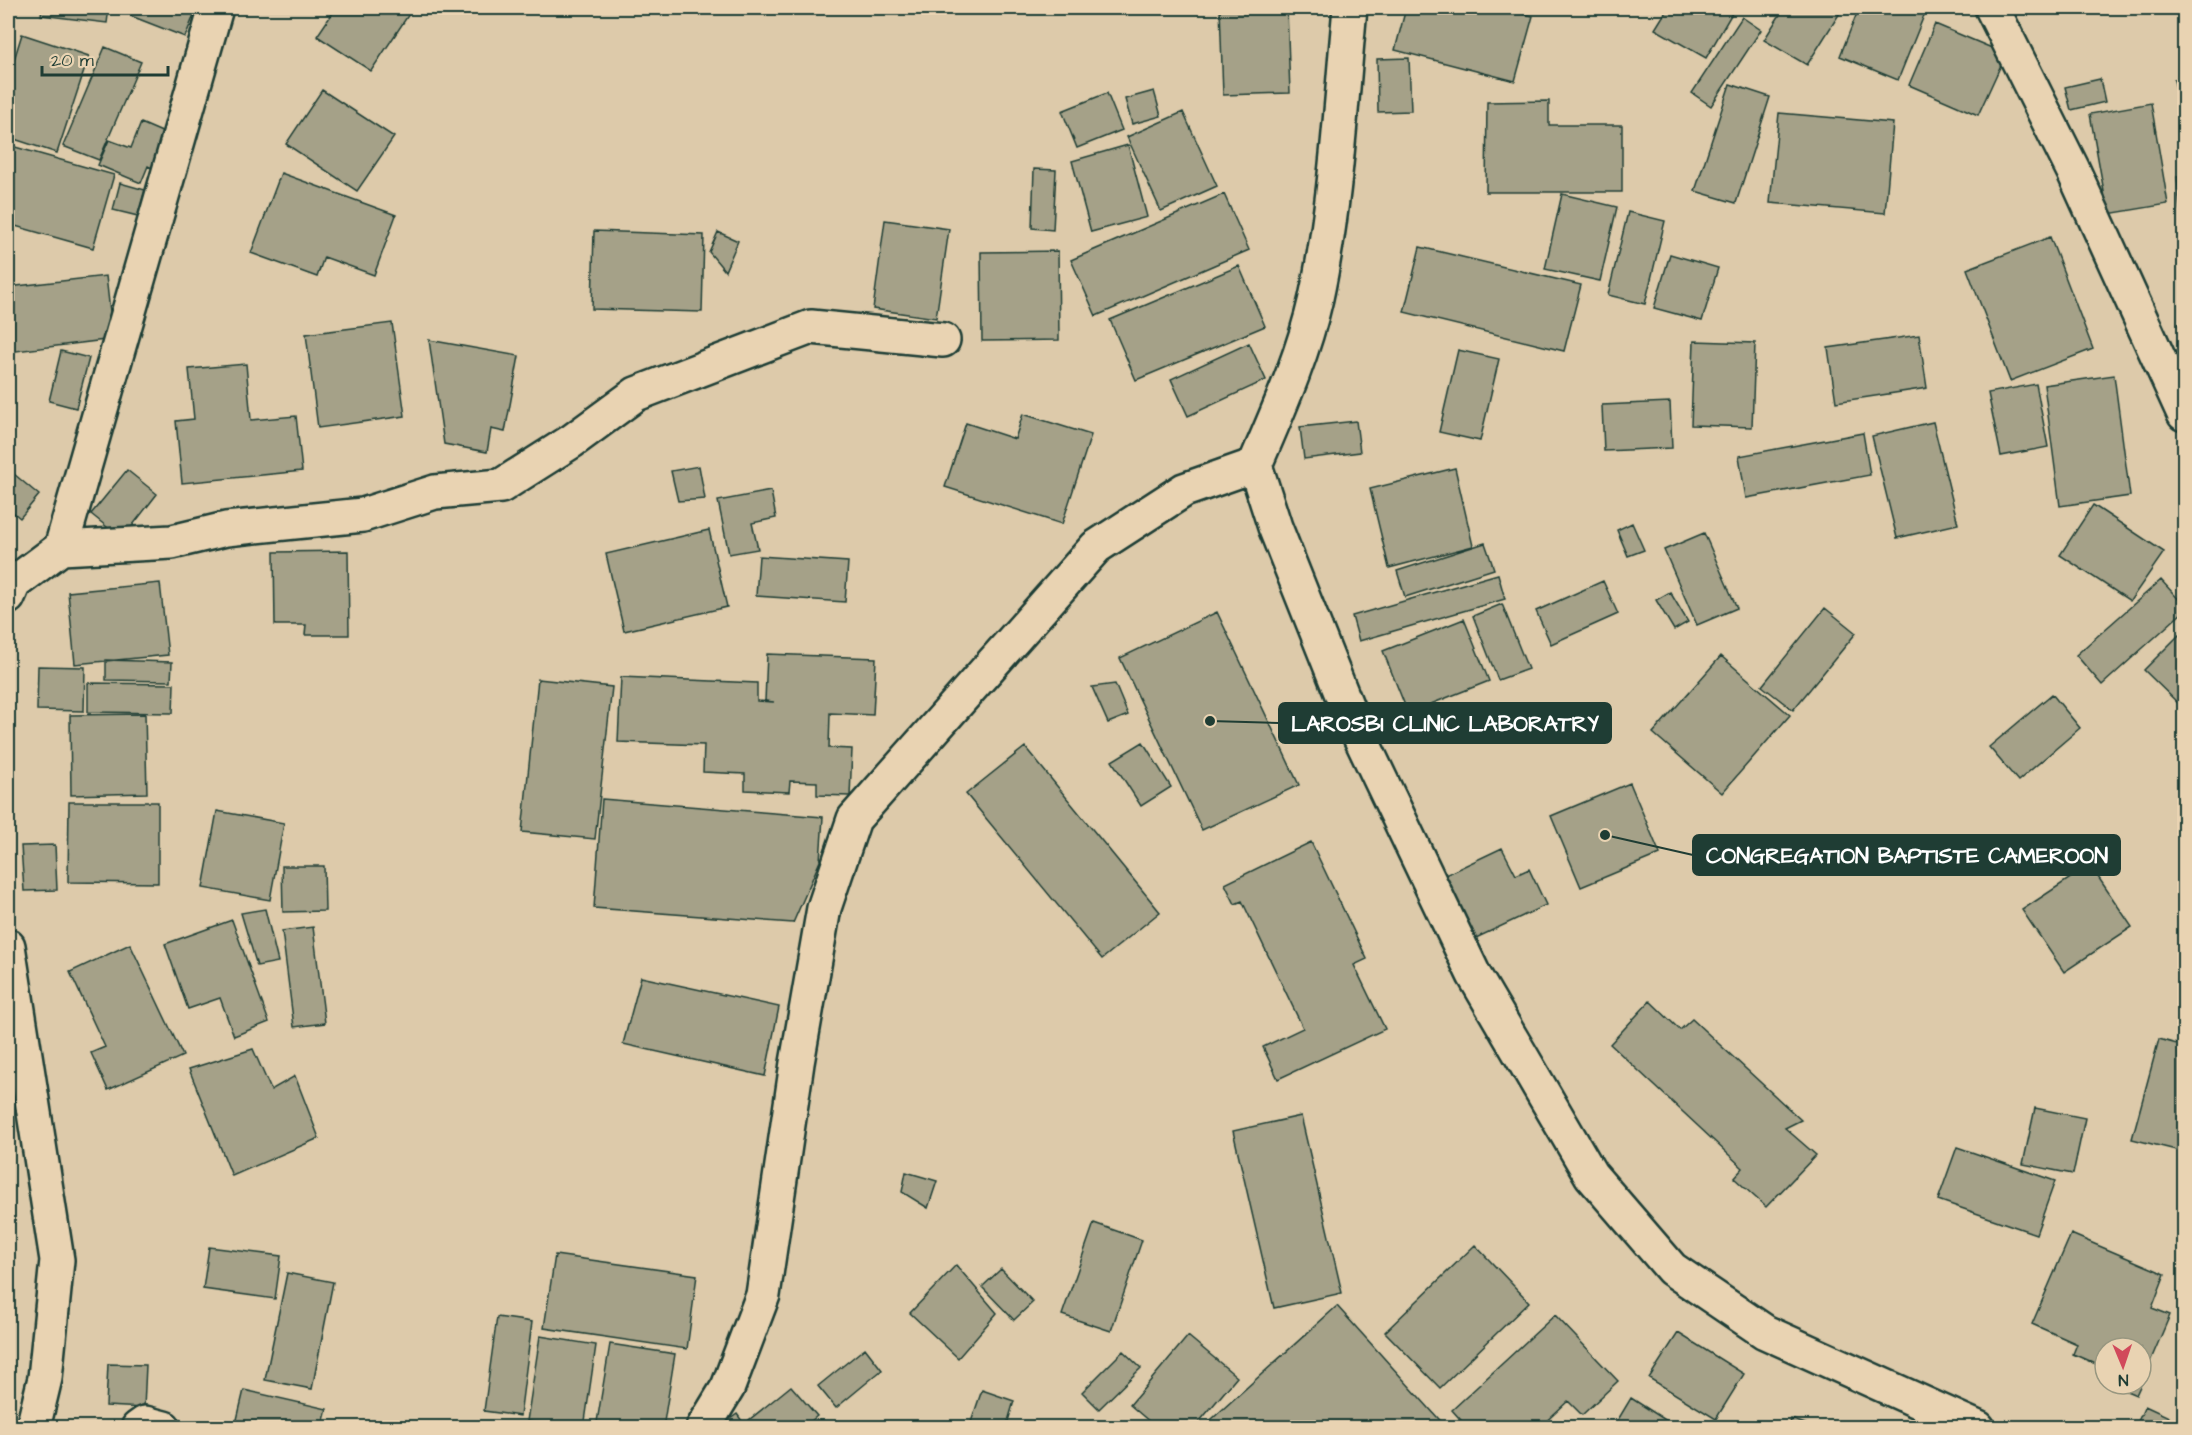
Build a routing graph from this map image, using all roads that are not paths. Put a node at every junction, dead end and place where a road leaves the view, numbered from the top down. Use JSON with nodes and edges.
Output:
{"nodes":[{"id":1,"x":216,"y":8,"type":"edge"},
{"id":2,"x":1350,"y":8,"type":"edge"},
{"id":3,"x":1992,"y":8,"type":"edge"},
{"id":4,"x":943,"y":340,"type":"dead end"},
{"id":5,"x":2184,"y":414,"type":"edge"},
{"id":6,"x":1255,"y":465,"type":"junction"},
{"id":7,"x":61,"y":548,"type":"junction"},
{"id":8,"x":10,"y":590,"type":"edge"},
{"id":9,"x":8,"y":946,"type":"edge"},
{"id":10,"x":33,"y":1428,"type":"edge"},
{"id":11,"x":138,"y":1428,"type":"edge"},
{"id":12,"x":164,"y":1428,"type":"edge"},
{"id":13,"x":703,"y":1428,"type":"edge"},
{"id":14,"x":1978,"y":1428,"type":"edge"}],
"edges":[{"from":1,"to":7,"type":"street"},
{"from":2,"to":6,"type":"street"},
{"from":3,"to":5,"type":"street"},
{"from":4,"to":7,"type":"street"},
{"from":6,"to":13,"type":"street"},
{"from":6,"to":14,"type":"street"},
{"from":7,"to":8,"type":"street"},
{"from":9,"to":10,"type":"street"},
{"from":11,"to":12,"type":"street"}]}
